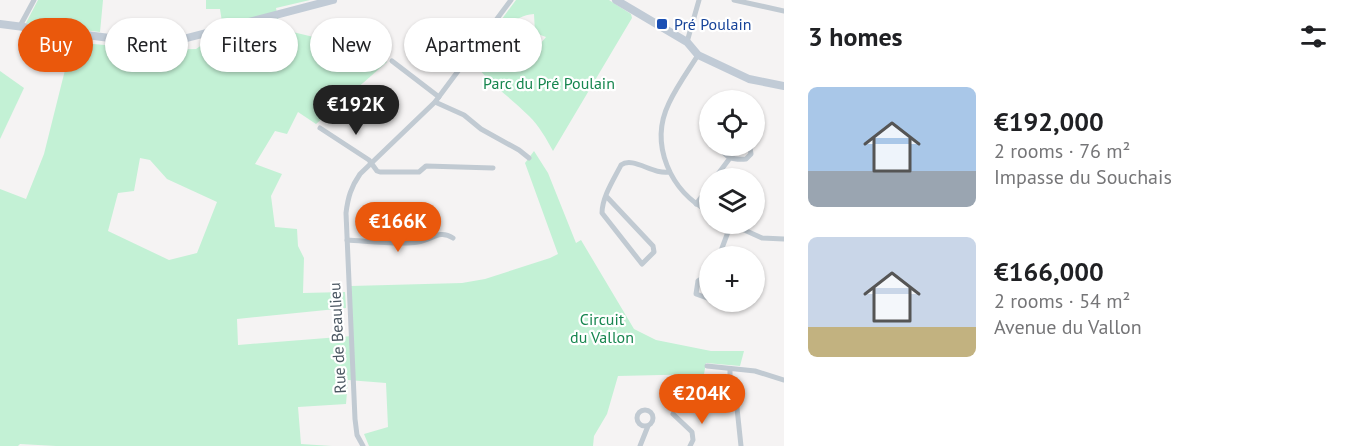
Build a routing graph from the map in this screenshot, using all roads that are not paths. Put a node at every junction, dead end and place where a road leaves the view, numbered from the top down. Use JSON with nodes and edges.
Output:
{"nodes":[{"id":1,"x":34,"y":0,"type":"edge"},
{"id":2,"x":333,"y":0,"type":"edge"},
{"id":3,"x":511,"y":0,"type":"edge"},
{"id":4,"x":616,"y":0,"type":"edge"},
{"id":5,"x":699,"y":0,"type":"edge"},
{"id":6,"x":734,"y":0,"type":"edge"},
{"id":7,"x":784,"y":11,"type":"edge"},
{"id":8,"x":24,"y":18,"type":"edge"},
{"id":9,"x":0,"y":24,"type":"edge"},
{"id":10,"x":18,"y":26,"type":"edge"},
{"id":11,"x":93,"y":36,"type":"edge"},
{"id":12,"x":687,"y":42,"type":"junction"},
{"id":13,"x":698,"y":55,"type":"junction"},
{"id":14,"x":392,"y":61,"type":"dead end"},
{"id":15,"x":784,"y":86,"type":"edge"},
{"id":16,"x":437,"y":100,"type":"junction"},
{"id":17,"x":320,"y":128,"type":"dead end"},
{"id":18,"x":728,"y":156,"type":"edge"},
{"id":19,"x":749,"y":156,"type":"edge"},
{"id":20,"x":529,"y":158,"type":"dead end"},
{"id":21,"x":730,"y":158,"type":"junction"},
{"id":22,"x":370,"y":164,"type":"junction"},
{"id":23,"x":493,"y":168,"type":"dead end"},
{"id":24,"x":722,"y":168,"type":"edge"},
{"id":25,"x":669,"y":172,"type":"junction"},
{"id":26,"x":606,"y":196,"type":"junction"},
{"id":27,"x":699,"y":200,"type":"edge"},
{"id":28,"x":696,"y":204,"type":"junction"},
{"id":29,"x":699,"y":206,"type":"edge"},
{"id":30,"x":755,"y":234,"type":"edge"},
{"id":31,"x":453,"y":238,"type":"dead end"},
{"id":32,"x":784,"y":239,"type":"edge"},
{"id":33,"x":346,"y":240,"type":"junction"},
{"id":34,"x":699,"y":280,"type":"edge"},
{"id":35,"x":699,"y":295,"type":"edge"},
{"id":36,"x":706,"y":366,"type":"dead end"},
{"id":37,"x":730,"y":369,"type":"junction"},
{"id":38,"x":784,"y":380,"type":"edge"},
{"id":39,"x":673,"y":414,"type":"dead end"},
{"id":40,"x":648,"y":426,"type":"dead end"},
{"id":41,"x":363,"y":446,"type":"edge"},
{"id":42,"x":640,"y":446,"type":"edge"},
{"id":43,"x":690,"y":446,"type":"edge"},
{"id":44,"x":741,"y":446,"type":"edge"}],
"edges":[{"from":1,"to":8,"type":"street"},
{"from":2,"to":11,"type":"main road"},
{"from":3,"to":16,"type":"street","name":"Rue de Beaulieu"},
{"from":4,"to":12,"type":"main road"},
{"from":5,"to":12,"type":"street"},
{"from":6,"to":7,"type":"street"},
{"from":9,"to":10,"type":"main road"},
{"from":12,"to":13,"type":"main road"},
{"from":13,"to":15,"type":"main road"},
{"from":13,"to":25,"type":"street"},
{"from":14,"to":16,"type":"street"},
{"from":16,"to":20,"type":"street"},
{"from":16,"to":22,"type":"street","name":"Rue de Beaulieu"},
{"from":17,"to":22,"type":"street"},
{"from":18,"to":21,"type":"street"},
{"from":19,"to":21,"type":"street"},
{"from":21,"to":24,"type":"street"},
{"from":22,"to":23,"type":"street"},
{"from":22,"to":33,"type":"street","name":"Rue de Beaulieu"},
{"from":25,"to":26,"type":"street"},
{"from":25,"to":28,"type":"street"},
{"from":26,"to":26,"type":"street"},
{"from":27,"to":28,"type":"street"},
{"from":28,"to":29,"type":"street"},
{"from":30,"to":32,"type":"street"},
{"from":31,"to":33,"type":"street"},
{"from":33,"to":41,"type":"street","name":"Rue de Beaulieu"},
{"from":34,"to":35,"type":"street"},
{"from":36,"to":37,"type":"street"},
{"from":37,"to":38,"type":"street"},
{"from":37,"to":44,"type":"street"},
{"from":39,"to":43,"type":"street"},
{"from":40,"to":42,"type":"street"}]}
